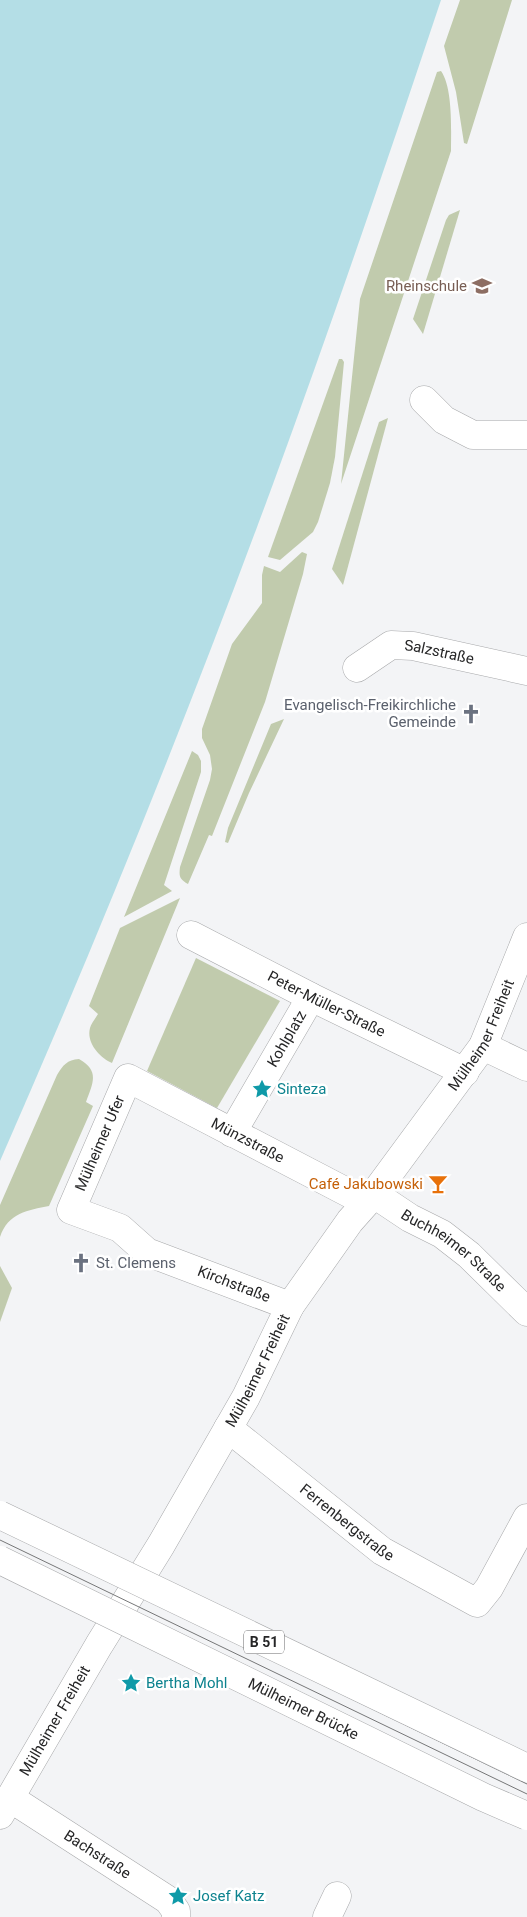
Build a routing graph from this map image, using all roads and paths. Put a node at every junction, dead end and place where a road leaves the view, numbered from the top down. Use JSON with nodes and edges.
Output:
{"nodes":[{"id":1,"x":424,"y":400,"type":"dead end"},
{"id":2,"x":527,"y":435,"type":"edge"},
{"id":3,"x":357,"y":668,"type":"dead end"},
{"id":4,"x":527,"y":671,"type":"edge"},
{"id":5,"x":191,"y":935,"type":"dead end"},
{"id":6,"x":527,"y":937,"type":"edge"},
{"id":7,"x":310,"y":997,"type":"junction"},
{"id":8,"x":482,"y":1046,"type":"junction"},
{"id":9,"x":527,"y":1067,"type":"edge"},
{"id":10,"x":465,"y":1072,"type":"junction"},
{"id":11,"x":128,"y":1078,"type":"joint"},
{"id":12,"x":232,"y":1132,"type":"junction"},
{"id":13,"x":370,"y":1198,"type":"junction"},
{"id":14,"x":71,"y":1210,"type":"joint"},
{"id":15,"x":290,"y":1306,"type":"junction"},
{"id":16,"x":527,"y":1312,"type":"edge"},
{"id":17,"x":228,"y":1428,"type":"junction"},
{"id":18,"x":0,"y":1505,"type":"edge"},
{"id":19,"x":0,"y":1515,"type":"edge"},
{"id":20,"x":527,"y":1518,"type":"edge"},
{"id":21,"x":0,"y":1560,"type":"edge"},
{"id":22,"x":527,"y":1754,"type":"edge"},
{"id":23,"x":527,"y":1768,"type":"edge"},
{"id":24,"x":5,"y":1807,"type":"edge"},
{"id":25,"x":527,"y":1816,"type":"edge"},
{"id":26,"x":176,"y":1917,"type":"edge"}],
"edges":[{"from":1,"to":2,"type":"street"},
{"from":3,"to":4,"type":"street","name":"Salzstraße"},
{"from":5,"to":7,"type":"street","name":"Peter-Müller-Straße"},
{"from":6,"to":8,"type":"street","name":"Mülheimer Freiheit"},
{"from":7,"to":10,"type":"street","name":"Peter-Müller-Straße"},
{"from":7,"to":12,"type":"street","name":"Kohlplatz"},
{"from":8,"to":9,"type":"street"},
{"from":8,"to":10,"type":"street","name":"Mülheimer Freiheit"},
{"from":10,"to":13,"type":"street","name":"Mülheimer Freiheit"},
{"from":11,"to":12,"type":"street","name":"Münzstraße"},
{"from":11,"to":14,"type":"street","name":"Mülheimer Ufer"},
{"from":12,"to":13,"type":"street","name":"Münzstraße"},
{"from":13,"to":15,"type":"street","name":"Mülheimer Freiheit"},
{"from":13,"to":16,"type":"street","name":"Buchheimer Straße"},
{"from":14,"to":15,"type":"street","name":"Kirchstraße"},
{"from":15,"to":17,"type":"street","name":"Mülheimer Freiheit"},
{"from":17,"to":20,"type":"street","name":"Ferrenbergstraße"},
{"from":17,"to":24,"type":"street","name":"Mülheimer Freiheit"},
{"from":18,"to":22,"type":"street","number":"B 51"},
{"from":19,"to":23,"type":"street","number":"B 51","bridge":true},
{"from":21,"to":25,"type":"street","name":"Mülheimer Brücke","bridge":true},
{"from":24,"to":26,"type":"street","name":"Bachstraße"}]}
